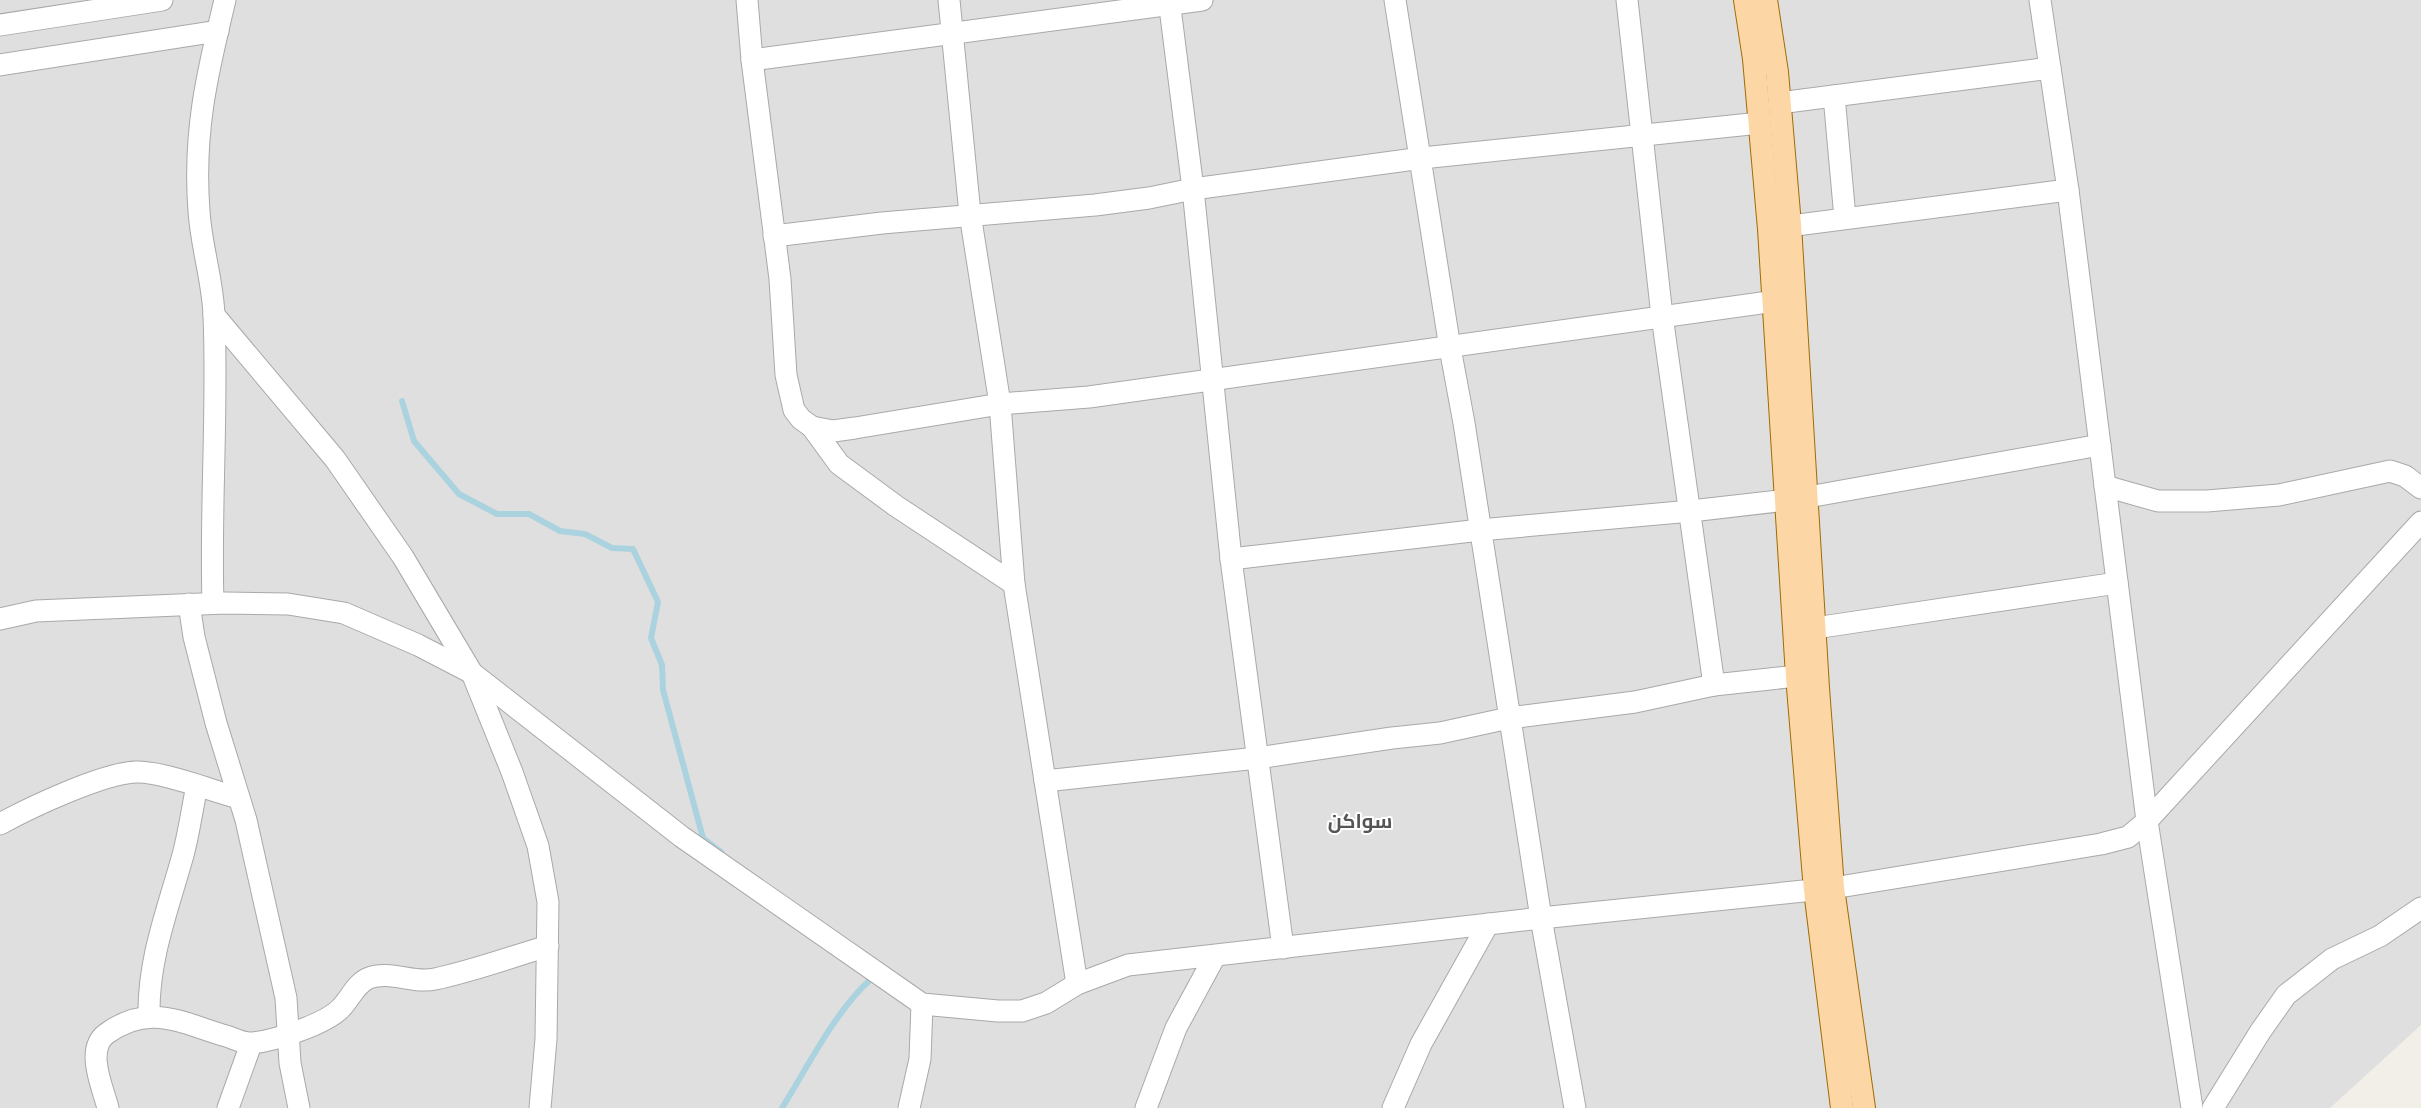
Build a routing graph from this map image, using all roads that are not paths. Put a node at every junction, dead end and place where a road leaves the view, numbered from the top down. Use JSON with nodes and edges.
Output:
{"nodes":[{"id":1,"x":162,"y":0,"type":"edge"},
{"id":2,"x":225,"y":0,"type":"edge"},
{"id":3,"x":747,"y":0,"type":"edge"},
{"id":4,"x":949,"y":0,"type":"edge"},
{"id":5,"x":1202,"y":0,"type":"edge"},
{"id":6,"x":1395,"y":0,"type":"edge"},
{"id":7,"x":1627,"y":0,"type":"edge"},
{"id":8,"x":1745,"y":0,"type":"edge"},
{"id":9,"x":1766,"y":0,"type":"edge"},
{"id":10,"x":2040,"y":0,"type":"edge"},
{"id":11,"x":1169,"y":2,"type":"edge"},
{"id":12,"x":0,"y":26,"type":"edge"},
{"id":13,"x":218,"y":31,"type":"junction"},
{"id":14,"x":951,"y":33,"type":"junction"},
{"id":15,"x":752,"y":60,"type":"junction"},
{"id":16,"x":0,"y":65,"type":"edge"},
{"id":17,"x":2050,"y":68,"type":"junction"},
{"id":18,"x":1834,"y":96,"type":"junction"},
{"id":19,"x":1779,"y":103,"type":"junction"},
{"id":20,"x":1760,"y":123,"type":"junction"},
{"id":21,"x":1643,"y":135,"type":"junction"},
{"id":22,"x":1422,"y":158,"type":"junction"},
{"id":23,"x":1193,"y":188,"type":"junction"},
{"id":24,"x":2068,"y":190,"type":"junction"},
{"id":25,"x":970,"y":214,"type":"junction"},
{"id":26,"x":1845,"y":218,"type":"junction"},
{"id":27,"x":1780,"y":227,"type":"junction"},
{"id":28,"x":774,"y":236,"type":"junction"},
{"id":29,"x":1794,"y":299,"type":"junction"},
{"id":30,"x":1773,"y":300,"type":"junction"},
{"id":31,"x":214,"y":315,"type":"junction"},
{"id":32,"x":1662,"y":316,"type":"junction"},
{"id":33,"x":1450,"y":348,"type":"junction"},
{"id":34,"x":1212,"y":380,"type":"junction"},
{"id":35,"x":1000,"y":404,"type":"junction"},
{"id":36,"x":812,"y":427,"type":"junction"},
{"id":37,"x":2100,"y":446,"type":"junction"},
{"id":38,"x":2105,"y":486,"type":"junction"},
{"id":39,"x":2421,"y":488,"type":"edge"},
{"id":40,"x":1797,"y":498,"type":"junction"},
{"id":41,"x":1691,"y":511,"type":"junction"},
{"id":42,"x":2421,"y":522,"type":"edge"},
{"id":43,"x":1480,"y":530,"type":"junction"},
{"id":44,"x":1231,"y":559,"type":"junction"},
{"id":45,"x":2117,"y":583,"type":"junction"},
{"id":46,"x":1014,"y":584,"type":"junction"},
{"id":47,"x":213,"y":603,"type":"junction"},
{"id":48,"x":189,"y":604,"type":"junction"},
{"id":49,"x":0,"y":619,"type":"edge"},
{"id":50,"x":1815,"y":628,"type":"junction"},
{"id":51,"x":472,"y":673,"type":"junction"},
{"id":52,"x":1797,"y":676,"type":"junction"},
{"id":53,"x":1714,"y":685,"type":"junction"},
{"id":54,"x":1509,"y":718,"type":"junction"},
{"id":55,"x":1257,"y":758,"type":"junction"},
{"id":56,"x":1045,"y":781,"type":"junction"},
{"id":57,"x":197,"y":786,"type":"junction"},
{"id":58,"x":239,"y":798,"type":"junction"},
{"id":59,"x":2147,"y":821,"type":"junction"},
{"id":60,"x":0,"y":824,"type":"edge"},
{"id":61,"x":1824,"y":889,"type":"junction"},
{"id":62,"x":2421,"y":908,"type":"edge"},
{"id":63,"x":1540,"y":918,"type":"junction"},
{"id":64,"x":1488,"y":924,"type":"junction"},
{"id":65,"x":548,"y":946,"type":"junction"},
{"id":66,"x":1283,"y":948,"type":"junction"},
{"id":67,"x":1215,"y":956,"type":"junction"},
{"id":68,"x":1077,"y":984,"type":"junction"},
{"id":69,"x":922,"y":1004,"type":"junction"},
{"id":70,"x":149,"y":1015,"type":"junction"},
{"id":71,"x":288,"y":1034,"type":"junction"},
{"id":72,"x":251,"y":1044,"type":"junction"},
{"id":73,"x":108,"y":1108,"type":"edge"},
{"id":74,"x":228,"y":1108,"type":"edge"},
{"id":75,"x":299,"y":1108,"type":"edge"},
{"id":76,"x":540,"y":1108,"type":"edge"},
{"id":77,"x":909,"y":1108,"type":"edge"},
{"id":78,"x":1146,"y":1108,"type":"edge"},
{"id":79,"x":1393,"y":1108,"type":"edge"},
{"id":80,"x":1575,"y":1108,"type":"edge"},
{"id":81,"x":1842,"y":1108,"type":"edge"},
{"id":82,"x":1864,"y":1108,"type":"edge"},
{"id":83,"x":2192,"y":1108,"type":"edge"},
{"id":84,"x":2214,"y":1108,"type":"edge"}],
"edges":[{"from":1,"to":12,"type":"street"},
{"from":2,"to":13,"type":"street"},
{"from":3,"to":15,"type":"street"},
{"from":4,"to":14,"type":"street"},
{"from":5,"to":11,"type":"street"},
{"from":6,"to":22,"type":"street"},
{"from":7,"to":21,"type":"street"},
{"from":8,"to":20,"type":"main road"},
{"from":9,"to":19,"type":"main road"},
{"from":10,"to":17,"type":"street"},
{"from":11,"to":14,"type":"street"},
{"from":11,"to":23,"type":"street"},
{"from":13,"to":16,"type":"street"},
{"from":13,"to":31,"type":"street"},
{"from":14,"to":15,"type":"street"},
{"from":14,"to":25,"type":"street"},
{"from":15,"to":28,"type":"street"},
{"from":17,"to":18,"type":"street"},
{"from":17,"to":24,"type":"street"},
{"from":18,"to":19,"type":"street"},
{"from":18,"to":26,"type":"street"},
{"from":19,"to":27,"type":"main road"},
{"from":20,"to":21,"type":"street"},
{"from":20,"to":27,"type":"main road"},
{"from":21,"to":22,"type":"street"},
{"from":21,"to":32,"type":"street"},
{"from":22,"to":23,"type":"street"},
{"from":22,"to":33,"type":"street"},
{"from":23,"to":25,"type":"street"},
{"from":23,"to":34,"type":"street"},
{"from":24,"to":26,"type":"street"},
{"from":24,"to":37,"type":"street"},
{"from":25,"to":28,"type":"street"},
{"from":25,"to":35,"type":"street"},
{"from":26,"to":27,"type":"street"},
{"from":27,"to":29,"type":"main road"},
{"from":27,"to":30,"type":"main road"},
{"from":28,"to":36,"type":"street"},
{"from":29,"to":30,"type":"street"},
{"from":29,"to":40,"type":"main road"},
{"from":30,"to":32,"type":"street"},
{"from":30,"to":40,"type":"main road"},
{"from":31,"to":47,"type":"street"},
{"from":31,"to":51,"type":"street"},
{"from":32,"to":33,"type":"street"},
{"from":32,"to":41,"type":"street"},
{"from":33,"to":34,"type":"street"},
{"from":33,"to":43,"type":"street"},
{"from":34,"to":35,"type":"street"},
{"from":34,"to":44,"type":"street"},
{"from":35,"to":36,"type":"street"},
{"from":35,"to":46,"type":"street"},
{"from":36,"to":46,"type":"street"},
{"from":37,"to":38,"type":"street"},
{"from":37,"to":40,"type":"street"},
{"from":38,"to":39,"type":"street"},
{"from":38,"to":45,"type":"street"},
{"from":40,"to":41,"type":"street"},
{"from":40,"to":50,"type":"main road"},
{"from":40,"to":52,"type":"main road"},
{"from":41,"to":43,"type":"street"},
{"from":41,"to":53,"type":"street"},
{"from":42,"to":59,"type":"street"},
{"from":43,"to":44,"type":"street"},
{"from":43,"to":54,"type":"street"},
{"from":44,"to":55,"type":"street"},
{"from":45,"to":50,"type":"street"},
{"from":45,"to":59,"type":"street"},
{"from":46,"to":56,"type":"street"},
{"from":47,"to":48,"type":"street"},
{"from":47,"to":51,"type":"street"},
{"from":48,"to":49,"type":"street"},
{"from":48,"to":58,"type":"street"},
{"from":50,"to":61,"type":"main road"},
{"from":51,"to":65,"type":"street"},
{"from":51,"to":69,"type":"street"},
{"from":52,"to":53,"type":"street"},
{"from":52,"to":61,"type":"main road"},
{"from":53,"to":54,"type":"street"},
{"from":54,"to":55,"type":"street"},
{"from":54,"to":63,"type":"street"},
{"from":55,"to":56,"type":"street"},
{"from":55,"to":66,"type":"street"},
{"from":56,"to":68,"type":"street"},
{"from":57,"to":58,"type":"street"},
{"from":57,"to":60,"type":"street"},
{"from":57,"to":70,"type":"street"},
{"from":58,"to":71,"type":"street"},
{"from":59,"to":61,"type":"street"},
{"from":59,"to":83,"type":"street"},
{"from":61,"to":63,"type":"street"},
{"from":61,"to":81,"type":"main road"},
{"from":61,"to":82,"type":"main road"},
{"from":62,"to":84,"type":"street"},
{"from":63,"to":64,"type":"street"},
{"from":63,"to":80,"type":"street"},
{"from":64,"to":66,"type":"street"},
{"from":64,"to":79,"type":"street"},
{"from":65,"to":71,"type":"street"},
{"from":65,"to":76,"type":"street"},
{"from":66,"to":67,"type":"street"},
{"from":67,"to":68,"type":"street"},
{"from":67,"to":78,"type":"street"},
{"from":68,"to":69,"type":"street"},
{"from":69,"to":77,"type":"street"},
{"from":70,"to":72,"type":"street"},
{"from":70,"to":73,"type":"street"},
{"from":71,"to":72,"type":"street"},
{"from":71,"to":75,"type":"street"},
{"from":72,"to":74,"type":"street"}]}
